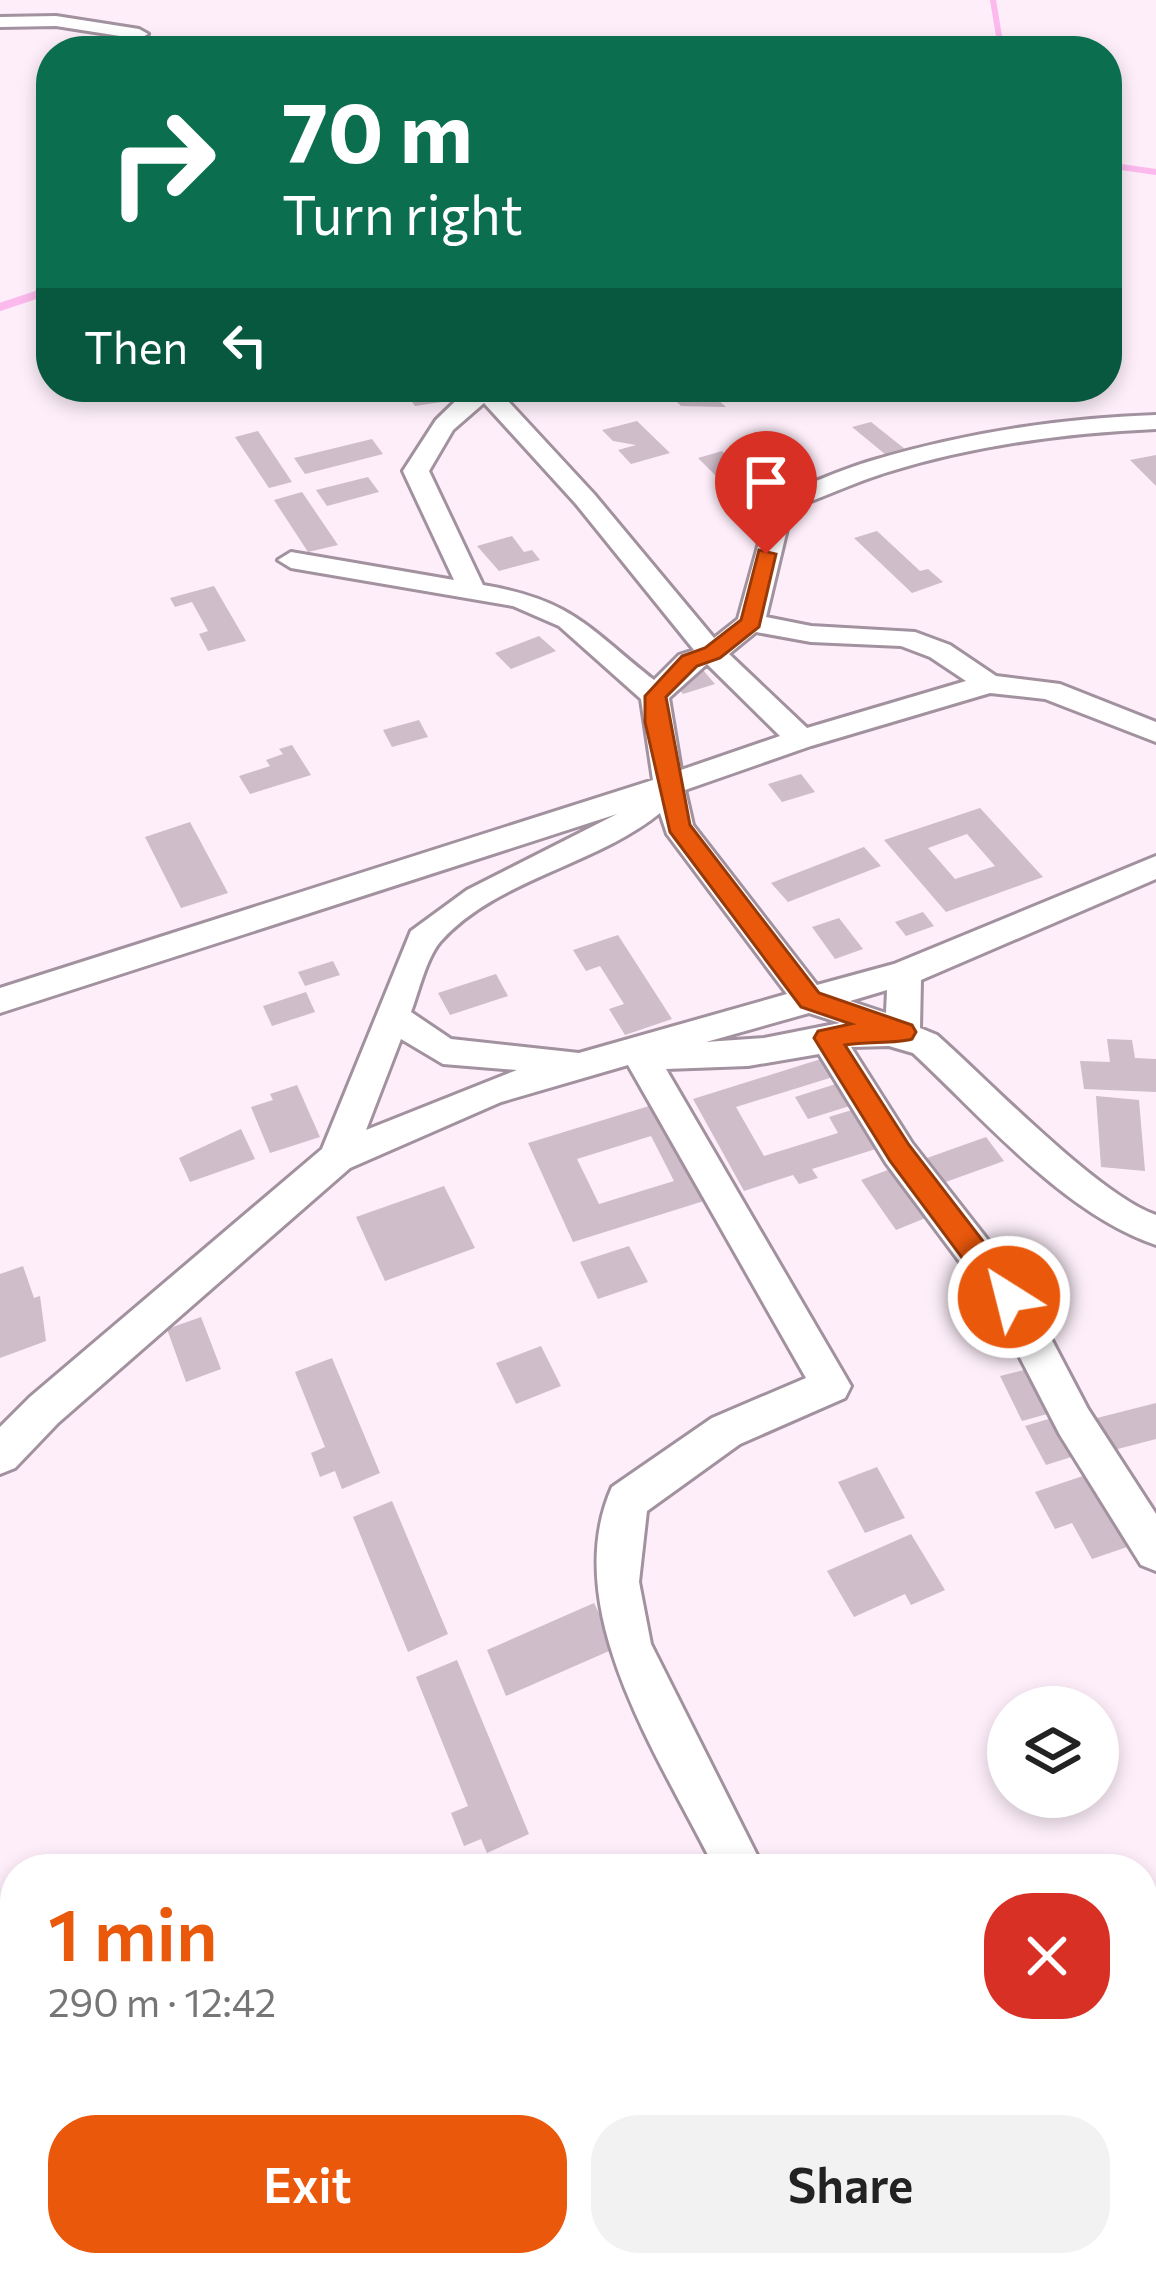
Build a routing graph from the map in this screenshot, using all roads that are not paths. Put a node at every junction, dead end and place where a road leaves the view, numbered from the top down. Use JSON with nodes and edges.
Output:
{"nodes":[{"id":1,"x":0,"y":22,"type":"edge"},
{"id":2,"x":139,"y":34,"type":"dead end"},
{"id":3,"x":465,"y":402,"type":"edge"},
{"id":4,"x":496,"y":402,"type":"edge"},
{"id":5,"x":1156,"y":422,"type":"edge"},
{"id":6,"x":291,"y":560,"type":"dead end"},
{"id":7,"x":472,"y":590,"type":"junction"},
{"id":8,"x":751,"y":623,"type":"junction"},
{"id":9,"x":712,"y":653,"type":"junction"},
{"id":10,"x":989,"y":684,"type":"junction"},
{"id":11,"x":656,"y":696,"type":"junction"},
{"id":12,"x":1156,"y":733,"type":"edge"},
{"id":13,"x":801,"y":739,"type":"junction"},
{"id":14,"x":672,"y":786,"type":"junction"},
{"id":15,"x":1156,"y":867,"type":"edge"},
{"id":16,"x":904,"y":973,"type":"junction"},
{"id":17,"x":810,"y":1000,"type":"junction"},
{"id":18,"x":0,"y":1001,"type":"edge"},
{"id":19,"x":394,"y":1017,"type":"junction"},
{"id":20,"x":903,"y":1032,"type":"junction"},
{"id":21,"x":827,"y":1038,"type":"junction"},
{"id":22,"x":641,"y":1056,"type":"junction"},
{"id":23,"x":586,"y":1063,"type":"junction"},
{"id":24,"x":337,"y":1158,"type":"junction"},
{"id":25,"x":1156,"y":1230,"type":"edge"},
{"id":26,"x":0,"y":1455,"type":"edge"},
{"id":27,"x":1156,"y":1551,"type":"edge"},
{"id":28,"x":733,"y":1854,"type":"edge"}],
"edges":[{"from":1,"to":2,"type":"street"},
{"from":3,"to":7,"type":"street"},
{"from":4,"to":9,"type":"street"},
{"from":5,"to":8,"type":"street"},
{"from":6,"to":7,"type":"street"},
{"from":7,"to":11,"type":"street"},
{"from":8,"to":9,"type":"street"},
{"from":8,"to":10,"type":"street"},
{"from":9,"to":11,"type":"street"},
{"from":9,"to":13,"type":"street"},
{"from":10,"to":12,"type":"street"},
{"from":10,"to":13,"type":"street"},
{"from":11,"to":14,"type":"street"},
{"from":13,"to":14,"type":"street"},
{"from":14,"to":17,"type":"street"},
{"from":14,"to":18,"type":"street"},
{"from":14,"to":19,"type":"street"},
{"from":15,"to":16,"type":"street"},
{"from":16,"to":17,"type":"street"},
{"from":16,"to":20,"type":"street"},
{"from":17,"to":20,"type":"street"},
{"from":17,"to":23,"type":"street"},
{"from":19,"to":23,"type":"street"},
{"from":19,"to":24,"type":"street"},
{"from":20,"to":21,"type":"street"},
{"from":20,"to":25,"type":"street"},
{"from":21,"to":22,"type":"street"},
{"from":21,"to":27,"type":"street"},
{"from":22,"to":23,"type":"street"},
{"from":22,"to":28,"type":"street"},
{"from":23,"to":24,"type":"street"},
{"from":24,"to":26,"type":"street"}]}
